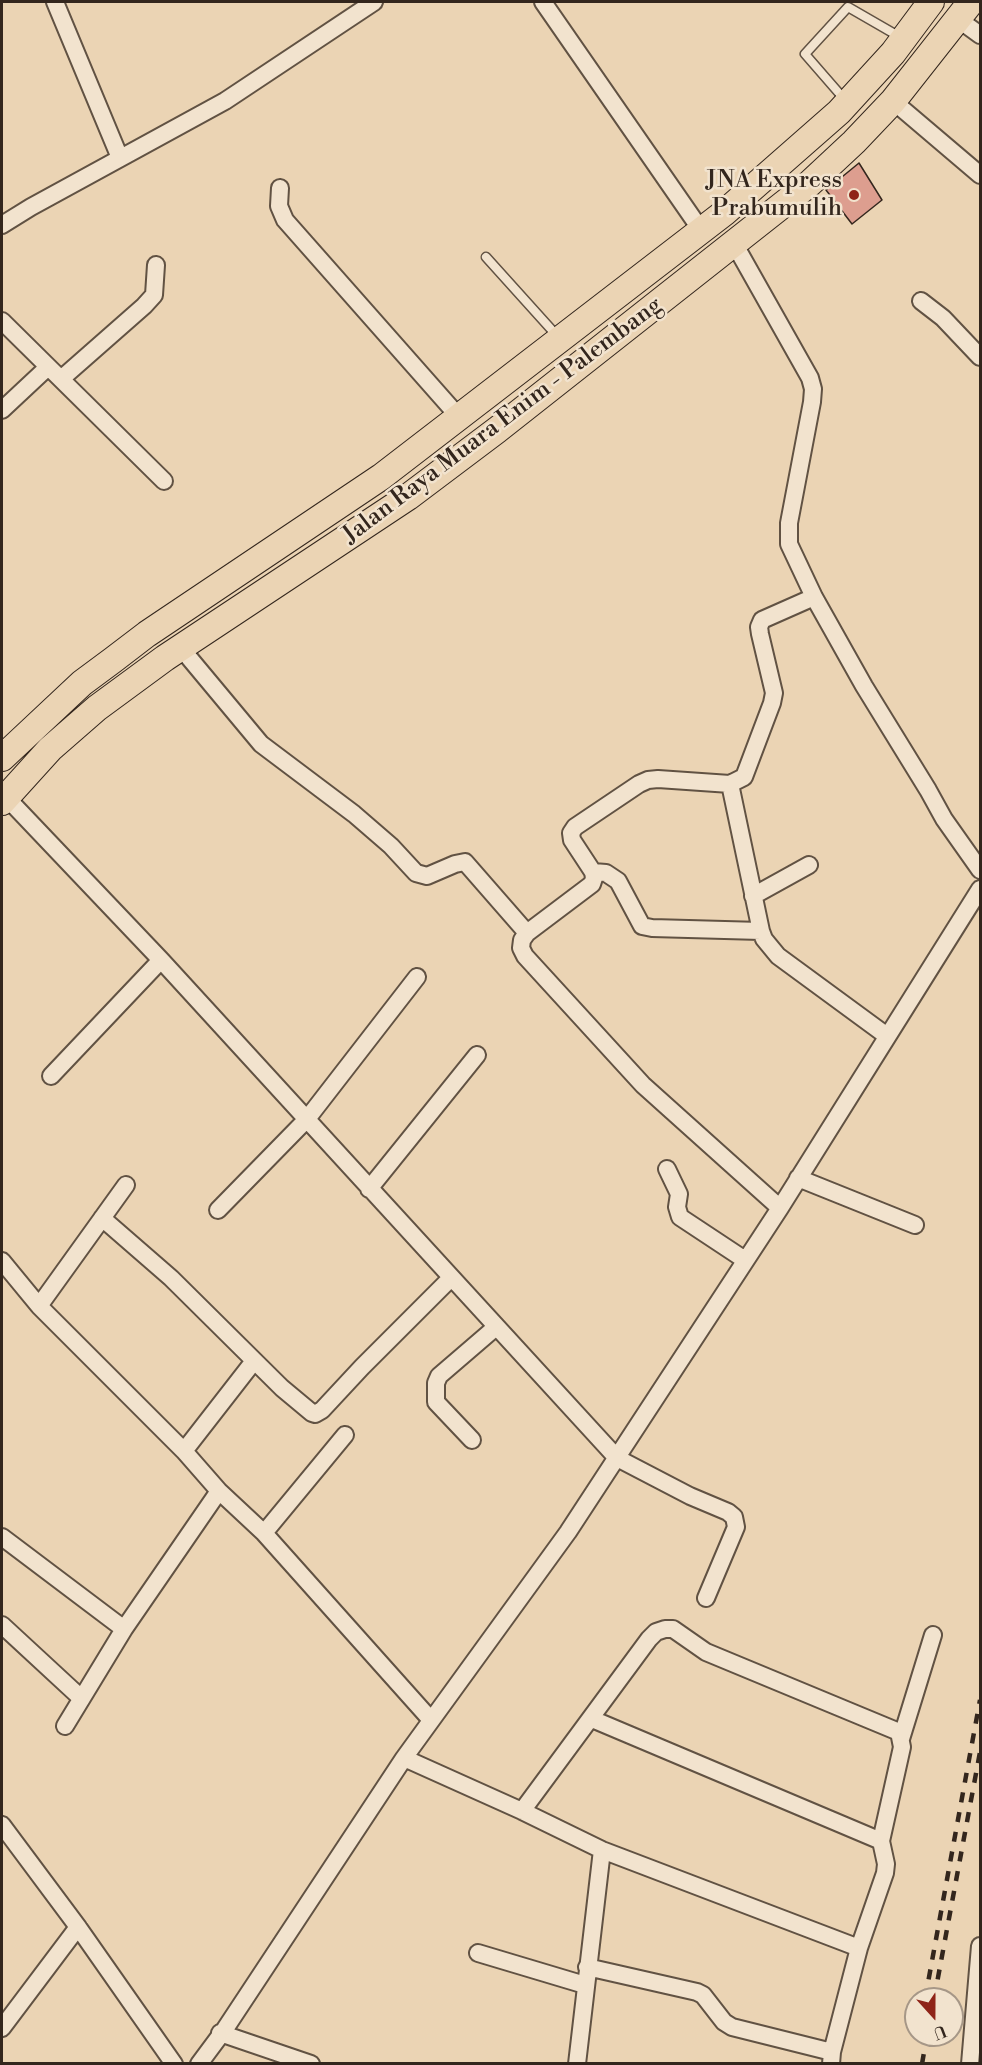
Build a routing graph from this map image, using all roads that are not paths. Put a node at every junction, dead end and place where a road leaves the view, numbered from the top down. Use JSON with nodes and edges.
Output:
{"nodes":[{"id":1,"x":55,"y":2,"type":"edge"},
{"id":2,"x":374,"y":2,"type":"edge"},
{"id":3,"x":543,"y":2,"type":"edge"},
{"id":4,"x":931,"y":2,"type":"edge"},
{"id":5,"x":965,"y":10,"type":"edge"},
{"id":6,"x":981,"y":35,"type":"edge"},
{"id":7,"x":903,"y":39,"type":"junction"},
{"id":8,"x":893,"y":101,"type":"junction"},
{"id":9,"x":848,"y":103,"type":"junction"},
{"id":10,"x":120,"y":158,"type":"junction"},
{"id":11,"x":981,"y":175,"type":"edge"},
{"id":12,"x":280,"y":188,"type":"dead end"},
{"id":13,"x":2,"y":225,"type":"edge"},
{"id":14,"x":701,"y":230,"type":"junction"},
{"id":15,"x":735,"y":245,"type":"junction"},
{"id":16,"x":486,"y":257,"type":"dead end"},
{"id":17,"x":156,"y":265,"type":"dead end"},
{"id":18,"x":647,"y":272,"type":"junction"},
{"id":19,"x":670,"y":295,"type":"junction"},
{"id":20,"x":615,"y":297,"type":"junction"},
{"id":21,"x":921,"y":302,"type":"dead end"},
{"id":22,"x":2,"y":321,"type":"edge"},
{"id":23,"x":636,"y":322,"type":"junction"},
{"id":24,"x":561,"y":340,"type":"junction"},
{"id":25,"x":981,"y":357,"type":"edge"},
{"id":26,"x":48,"y":367,"type":"junction"},
{"id":27,"x":61,"y":379,"type":"junction"},
{"id":28,"x":2,"y":410,"type":"edge"},
{"id":29,"x":459,"y":417,"type":"junction"},
{"id":30,"x":164,"y":481,"type":"dead end"},
{"id":31,"x":814,"y":597,"type":"junction"},
{"id":32,"x":181,"y":648,"type":"junction"},
{"id":33,"x":2,"y":758,"type":"edge"},
{"id":34,"x":730,"y":784,"type":"junction"},
{"id":35,"x":4,"y":800,"type":"edge"},
{"id":36,"x":810,"y":865,"type":"dead end"},
{"id":37,"x":981,"y":870,"type":"edge"},
{"id":38,"x":593,"y":872,"type":"junction"},
{"id":39,"x":981,"y":889,"type":"edge"},
{"id":40,"x":753,"y":896,"type":"junction"},
{"id":41,"x":760,"y":930,"type":"junction"},
{"id":42,"x":526,"y":933,"type":"junction"},
{"id":43,"x":161,"y":960,"type":"junction"},
{"id":44,"x":417,"y":977,"type":"dead end"},
{"id":45,"x":886,"y":1036,"type":"junction"},
{"id":46,"x":477,"y":1055,"type":"dead end"},
{"id":47,"x":51,"y":1076,"type":"dead end"},
{"id":48,"x":307,"y":1119,"type":"junction"},
{"id":49,"x":667,"y":1169,"type":"dead end"},
{"id":50,"x":798,"y":1178,"type":"junction"},
{"id":51,"x":126,"y":1185,"type":"dead end"},
{"id":52,"x":369,"y":1189,"type":"junction"},
{"id":53,"x":780,"y":1208,"type":"junction"},
{"id":54,"x":218,"y":1210,"type":"dead end"},
{"id":55,"x":102,"y":1218,"type":"junction"},
{"id":56,"x":915,"y":1225,"type":"dead end"},
{"id":57,"x":745,"y":1260,"type":"junction"},
{"id":58,"x":2,"y":1261,"type":"edge"},
{"id":59,"x":451,"y":1278,"type":"junction"},
{"id":60,"x":39,"y":1306,"type":"junction"},
{"id":61,"x":496,"y":1327,"type":"junction"},
{"id":62,"x":254,"y":1361,"type":"junction"},
{"id":63,"x":345,"y":1435,"type":"dead end"},
{"id":64,"x":472,"y":1440,"type":"dead end"},
{"id":65,"x":184,"y":1452,"type":"junction"},
{"id":66,"x":617,"y":1458,"type":"junction"},
{"id":67,"x":219,"y":1491,"type":"junction"},
{"id":68,"x":264,"y":1533,"type":"junction"},
{"id":69,"x":2,"y":1537,"type":"edge"},
{"id":70,"x":706,"y":1598,"type":"dead end"},
{"id":71,"x":2,"y":1625,"type":"edge"},
{"id":72,"x":123,"y":1629,"type":"junction"},
{"id":73,"x":933,"y":1635,"type":"dead end"},
{"id":74,"x":81,"y":1698,"type":"junction"},
{"id":75,"x":592,"y":1719,"type":"junction"},
{"id":76,"x":431,"y":1720,"type":"junction"},
{"id":77,"x":65,"y":1726,"type":"dead end"},
{"id":78,"x":901,"y":1739,"type":"junction"},
{"id":79,"x":404,"y":1758,"type":"junction"},
{"id":80,"x":522,"y":1811,"type":"junction"},
{"id":81,"x":2,"y":1825,"type":"edge"},
{"id":82,"x":881,"y":1841,"type":"junction"},
{"id":83,"x":602,"y":1850,"type":"junction"},
{"id":84,"x":78,"y":1927,"type":"junction"},
{"id":85,"x":981,"y":1946,"type":"edge"},
{"id":86,"x":859,"y":1948,"type":"junction"},
{"id":87,"x":478,"y":1953,"type":"dead end"},
{"id":88,"x":587,"y":1967,"type":"junction"},
{"id":89,"x":585,"y":1985,"type":"junction"},
{"id":90,"x":2,"y":2028,"type":"edge"},
{"id":91,"x":220,"y":2033,"type":"junction"},
{"id":92,"x":976,"y":2043,"type":"edge"},
{"id":93,"x":832,"y":2058,"type":"edge"},
{"id":94,"x":174,"y":2064,"type":"edge"},
{"id":95,"x":199,"y":2064,"type":"edge"},
{"id":96,"x":311,"y":2064,"type":"edge"},
{"id":97,"x":577,"y":2064,"type":"edge"},
{"id":98,"x":970,"y":2064,"type":"edge"}],
"edges":[{"from":1,"to":10,"type":"street"},
{"from":2,"to":10,"type":"street"},
{"from":3,"to":14,"type":"street"},
{"from":4,"to":7,"type":"main road","name":"Jalan Raya Muara Enim - Palembang"},
{"from":5,"to":6,"type":"street"},
{"from":5,"to":8,"type":"main road","name":"Jalan Raya Muara Enim - Palembang"},
{"from":7,"to":9,"type":"main road","name":"Jalan Raya Muara Enim - Palembang"},
{"from":7,"to":9,"type":"lane"},
{"from":8,"to":11,"type":"street"},
{"from":8,"to":15,"type":"main road","name":"Jalan Raya Muara Enim - Palembang"},
{"from":9,"to":14,"type":"main road","name":"Jalan Raya Muara Enim - Palembang"},
{"from":10,"to":13,"type":"street"},
{"from":12,"to":29,"type":"street"},
{"from":14,"to":18,"type":"main road","name":"Jalan Raya Muara Enim - Palembang"},
{"from":15,"to":19,"type":"main road","name":"Jalan Raya Muara Enim - Palembang"},
{"from":15,"to":31,"type":"street"},
{"from":16,"to":24,"type":"lane"},
{"from":17,"to":27,"type":"street"},
{"from":18,"to":19,"type":"main road"},
{"from":18,"to":20,"type":"main road","name":"Jalan Raya Muara Enim - Palembang"},
{"from":19,"to":23,"type":"main road","name":"Jalan Raya Muara Enim - Palembang"},
{"from":20,"to":23,"type":"main road"},
{"from":20,"to":24,"type":"main road","name":"Jalan Raya Muara Enim - Palembang"},
{"from":21,"to":25,"type":"street"},
{"from":22,"to":26,"type":"street"},
{"from":23,"to":32,"type":"main road","name":"Jalan Raya Muara Enim - Palembang"},
{"from":24,"to":29,"type":"main road","name":"Jalan Raya Muara Enim - Palembang"},
{"from":26,"to":27,"type":"street"},
{"from":26,"to":28,"type":"street"},
{"from":27,"to":30,"type":"street"},
{"from":29,"to":33,"type":"main road","name":"Jalan Raya Muara Enim - Palembang"},
{"from":31,"to":34,"type":"street"},
{"from":31,"to":37,"type":"street"},
{"from":32,"to":35,"type":"main road","name":"Jalan Raya Muara Enim - Palembang"},
{"from":32,"to":42,"type":"street"},
{"from":34,"to":38,"type":"street"},
{"from":34,"to":40,"type":"street"},
{"from":35,"to":43,"type":"street"},
{"from":36,"to":40,"type":"street"},
{"from":38,"to":41,"type":"street"},
{"from":38,"to":42,"type":"street"},
{"from":39,"to":45,"type":"street"},
{"from":40,"to":41,"type":"street"},
{"from":41,"to":45,"type":"street"},
{"from":42,"to":53,"type":"street"},
{"from":43,"to":47,"type":"street"},
{"from":43,"to":48,"type":"street"},
{"from":44,"to":48,"type":"street"},
{"from":45,"to":50,"type":"street"},
{"from":46,"to":52,"type":"street"},
{"from":48,"to":52,"type":"street"},
{"from":48,"to":54,"type":"street"},
{"from":49,"to":57,"type":"street"},
{"from":50,"to":53,"type":"street"},
{"from":50,"to":56,"type":"street"},
{"from":51,"to":55,"type":"street"},
{"from":52,"to":59,"type":"street"},
{"from":53,"to":57,"type":"street"},
{"from":55,"to":60,"type":"street"},
{"from":55,"to":62,"type":"street"},
{"from":57,"to":66,"type":"street"},
{"from":58,"to":60,"type":"street"},
{"from":59,"to":61,"type":"street"},
{"from":59,"to":62,"type":"street"},
{"from":60,"to":65,"type":"street"},
{"from":61,"to":64,"type":"street"},
{"from":61,"to":66,"type":"street"},
{"from":62,"to":65,"type":"street"},
{"from":63,"to":68,"type":"street"},
{"from":65,"to":67,"type":"street"},
{"from":66,"to":70,"type":"street"},
{"from":66,"to":76,"type":"street"},
{"from":67,"to":68,"type":"street"},
{"from":67,"to":72,"type":"street"},
{"from":68,"to":76,"type":"street"},
{"from":69,"to":72,"type":"street"},
{"from":71,"to":74,"type":"street"},
{"from":72,"to":74,"type":"street"},
{"from":73,"to":78,"type":"street"},
{"from":74,"to":77,"type":"street"},
{"from":75,"to":78,"type":"street"},
{"from":75,"to":80,"type":"street"},
{"from":75,"to":82,"type":"street"},
{"from":76,"to":79,"type":"street"},
{"from":78,"to":82,"type":"street"},
{"from":79,"to":80,"type":"street"},
{"from":79,"to":91,"type":"street"},
{"from":80,"to":83,"type":"street"},
{"from":81,"to":84,"type":"street"},
{"from":82,"to":86,"type":"street"},
{"from":83,"to":86,"type":"street"},
{"from":83,"to":88,"type":"street"},
{"from":84,"to":90,"type":"street"},
{"from":84,"to":94,"type":"street"},
{"from":85,"to":92,"type":"street"},
{"from":86,"to":93,"type":"street"},
{"from":87,"to":89,"type":"street"},
{"from":88,"to":89,"type":"street"},
{"from":88,"to":93,"type":"street"},
{"from":89,"to":97,"type":"street"},
{"from":91,"to":95,"type":"street"},
{"from":91,"to":96,"type":"street"},
{"from":92,"to":98,"type":"street"}]}
